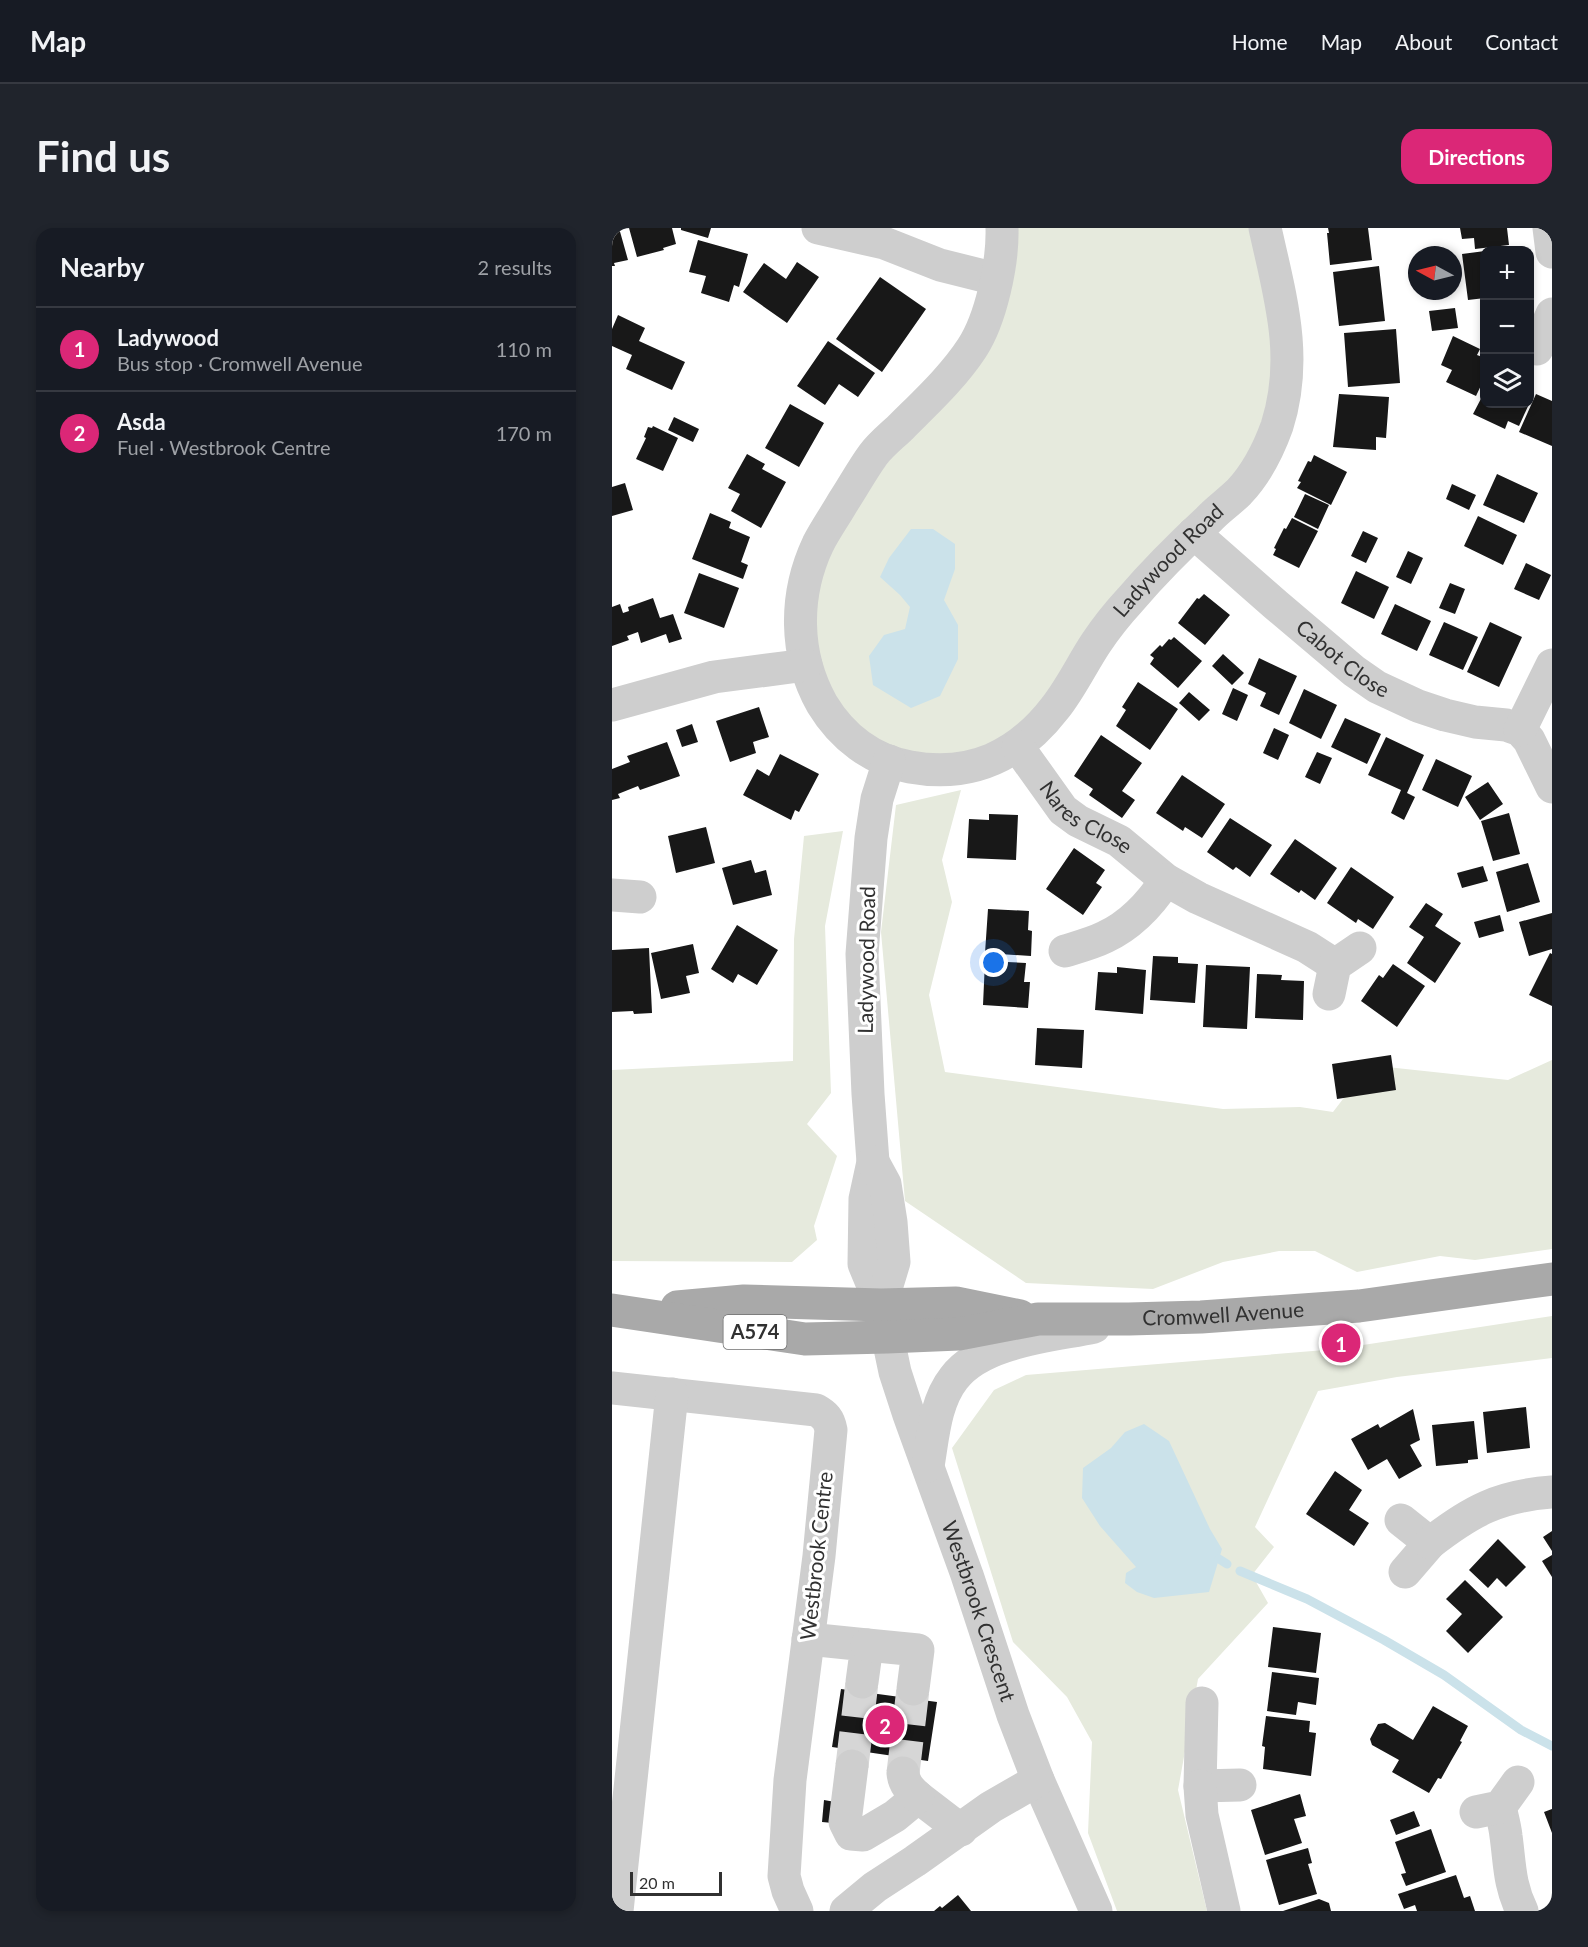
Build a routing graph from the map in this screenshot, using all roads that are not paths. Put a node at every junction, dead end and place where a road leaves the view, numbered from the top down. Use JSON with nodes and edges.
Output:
{"nodes":[{"id":1,"x":818,"y":228,"type":"edge"},
{"id":2,"x":1002,"y":228,"type":"edge"},
{"id":3,"x":1265,"y":228,"type":"edge"},
{"id":4,"x":1549,"y":228,"type":"edge"},
{"id":5,"x":1552,"y":252,"type":"edge"},
{"id":6,"x":996,"y":279,"type":"junction"},
{"id":7,"x":1552,"y":314,"type":"edge"},
{"id":8,"x":1540,"y":350,"type":"edge"},
{"id":9,"x":1194,"y":533,"type":"junction"},
{"id":10,"x":806,"y":665,"type":"junction"},
{"id":11,"x":1552,"y":665,"type":"edge"},
{"id":12,"x":612,"y":705,"type":"edge"},
{"id":13,"x":1520,"y":730,"type":"junction"},
{"id":14,"x":1018,"y":747,"type":"junction"},
{"id":15,"x":889,"y":761,"type":"junction"},
{"id":16,"x":1552,"y":787,"type":"edge"},
{"id":17,"x":1166,"y":880,"type":"junction"},
{"id":18,"x":1065,"y":951,"type":"dead end"},
{"id":19,"x":1342,"y":969,"type":"dead end"},
{"id":20,"x":1552,"y":1279,"type":"edge"},
{"id":21,"x":881,"y":1305,"type":"junction"},
{"id":22,"x":618,"y":1311,"type":"edge"},
{"id":23,"x":1038,"y":1319,"type":"junction"},
{"id":24,"x":1128,"y":1319,"type":"junction"},
{"id":25,"x":887,"y":1337,"type":"junction"},
{"id":26,"x":612,"y":1388,"type":"edge"},
{"id":27,"x":672,"y":1394,"type":"junction"},
{"id":28,"x":928,"y":1468,"type":"junction"},
{"id":29,"x":1552,"y":1492,"type":"edge"},
{"id":30,"x":1401,"y":1520,"type":"dead end"},
{"id":31,"x":1430,"y":1544,"type":"junction"},
{"id":32,"x":1405,"y":1572,"type":"dead end"},
{"id":33,"x":808,"y":1639,"type":"junction"},
{"id":34,"x":867,"y":1645,"type":"junction"},
{"id":35,"x":862,"y":1682,"type":"tunnel mouth"},
{"id":36,"x":913,"y":1689,"type":"tunnel mouth"},
{"id":37,"x":1202,"y":1703,"type":"dead end"},
{"id":38,"x":852,"y":1766,"type":"tunnel mouth"},
{"id":39,"x":1038,"y":1780,"type":"junction"},
{"id":40,"x":1240,"y":1785,"type":"dead end"},
{"id":41,"x":1200,"y":1786,"type":"junction"},
{"id":42,"x":1498,"y":1800,"type":"dead end"},
{"id":43,"x":961,"y":1830,"type":"junction"},
{"id":44,"x":617,"y":1911,"type":"edge"},
{"id":45,"x":797,"y":1911,"type":"edge"},
{"id":46,"x":846,"y":1911,"type":"edge"},
{"id":47,"x":1096,"y":1911,"type":"edge"},
{"id":48,"x":1224,"y":1911,"type":"edge"},
{"id":49,"x":1522,"y":1911,"type":"edge"}],
"edges":[{"from":1,"to":6,"type":"street"},
{"from":2,"to":6,"type":"street","name":"Ladywood Road"},
{"from":3,"to":9,"type":"street","name":"Ladywood Road"},
{"from":4,"to":5,"type":"street"},
{"from":6,"to":10,"type":"street","name":"Ladywood Road"},
{"from":7,"to":8,"type":"street"},
{"from":9,"to":13,"type":"street","name":"Cabot Close"},
{"from":9,"to":14,"type":"street","name":"Ladywood Road"},
{"from":10,"to":12,"type":"street"},
{"from":10,"to":15,"type":"street","name":"Ladywood Road"},
{"from":11,"to":13,"type":"street"},
{"from":13,"to":16,"type":"street"},
{"from":14,"to":15,"type":"street","name":"Ladywood Road"},
{"from":14,"to":17,"type":"street","name":"Nares Close"},
{"from":15,"to":21,"type":"street","name":"Ladywood Road"},
{"from":17,"to":18,"type":"street"},
{"from":17,"to":19,"type":"street","name":"Nares Close"},
{"from":20,"to":24,"type":"main road","name":"Cromwell Avenue","number":"A574"},
{"from":21,"to":22,"type":"main road","name":"Cromwell Avenue","number":"A574"},
{"from":21,"to":23,"type":"main road","name":"Cromwell Avenue","number":"A574"},
{"from":21,"to":25,"type":"street","name":"Westbrook Crescent"},
{"from":22,"to":25,"type":"main road","name":"Cromwell Avenue","number":"A574"},
{"from":23,"to":24,"type":"main road","name":"Cromwell Avenue","number":"A574"},
{"from":23,"to":25,"type":"main road","name":"Cromwell Avenue","number":"A574"},
{"from":24,"to":28,"type":"street"},
{"from":25,"to":28,"type":"street","name":"Westbrook Crescent"},
{"from":26,"to":27,"type":"street","name":"Westbrook Centre"},
{"from":27,"to":33,"type":"street","name":"Westbrook Centre"},
{"from":27,"to":44,"type":"street"},
{"from":28,"to":39,"type":"street","name":"Westbrook Crescent"},
{"from":29,"to":31,"type":"street"},
{"from":30,"to":31,"type":"street"},
{"from":31,"to":32,"type":"street"},
{"from":33,"to":34,"type":"street"},
{"from":33,"to":45,"type":"street","name":"Westbrook Centre"},
{"from":34,"to":35,"type":"street"},
{"from":34,"to":36,"type":"street"},
{"from":37,"to":41,"type":"street"},
{"from":38,"to":43,"type":"street"},
{"from":39,"to":43,"type":"street"},
{"from":39,"to":47,"type":"street","name":"Westbrook Crescent"},
{"from":40,"to":41,"type":"street"},
{"from":41,"to":48,"type":"street"},
{"from":42,"to":49,"type":"street"},
{"from":43,"to":46,"type":"street"}]}
